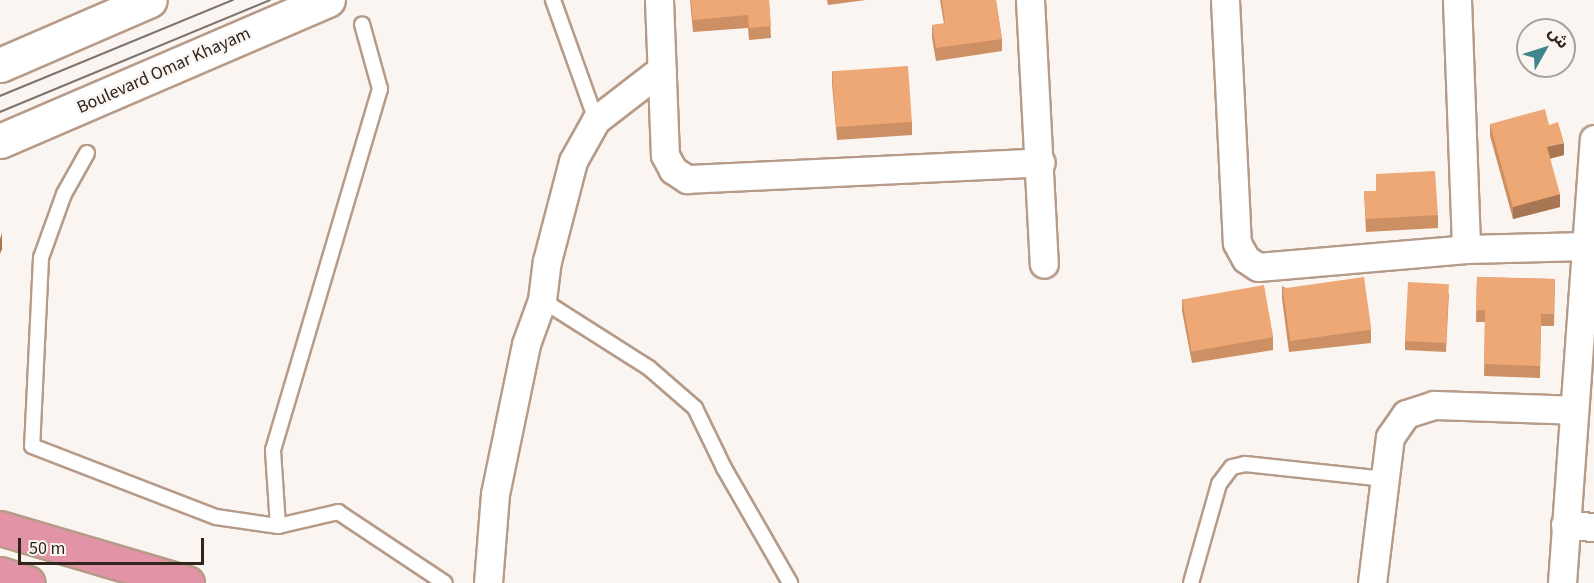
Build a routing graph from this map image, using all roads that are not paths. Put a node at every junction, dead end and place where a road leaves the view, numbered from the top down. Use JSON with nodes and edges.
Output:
{"nodes":[{"id":1,"x":150,"y":0,"type":"edge"},
{"id":2,"x":328,"y":0,"type":"edge"},
{"id":3,"x":553,"y":0,"type":"edge"},
{"id":4,"x":659,"y":0,"type":"edge"},
{"id":5,"x":1030,"y":0,"type":"edge"},
{"id":6,"x":1225,"y":0,"type":"edge"},
{"id":7,"x":1457,"y":0,"type":"edge"},
{"id":8,"x":362,"y":24,"type":"dead end"},
{"id":9,"x":0,"y":65,"type":"edge"},
{"id":10,"x":662,"y":69,"type":"junction"},
{"id":11,"x":596,"y":120,"type":"junction"},
{"id":12,"x":1594,"y":139,"type":"edge"},
{"id":13,"x":0,"y":141,"type":"edge"},
{"id":14,"x":87,"y":153,"type":"dead end"},
{"id":15,"x":1041,"y":162,"type":"junction"},
{"id":16,"x":1586,"y":246,"type":"junction"},
{"id":17,"x":1466,"y":249,"type":"junction"},
{"id":18,"x":1044,"y":264,"type":"dead end"},
{"id":19,"x":542,"y":300,"type":"junction"},
{"id":20,"x":1574,"y":410,"type":"junction"},
{"id":21,"x":1385,"y":479,"type":"junction"},
{"id":22,"x":1565,"y":525,"type":"junction"},
{"id":23,"x":278,"y":526,"type":"junction"},
{"id":24,"x":1594,"y":527,"type":"edge"},
{"id":25,"x":0,"y":528,"type":"edge"},
{"id":26,"x":0,"y":574,"type":"edge"},
{"id":27,"x":28,"y":583,"type":"edge"},
{"id":28,"x":187,"y":583,"type":"edge"},
{"id":29,"x":445,"y":583,"type":"edge"},
{"id":30,"x":488,"y":583,"type":"edge"},
{"id":31,"x":790,"y":583,"type":"edge"},
{"id":32,"x":1191,"y":583,"type":"edge"},
{"id":33,"x":1372,"y":583,"type":"edge"},
{"id":34,"x":1562,"y":583,"type":"edge"}],
"edges":[{"from":1,"to":9,"type":"street"},
{"from":2,"to":13,"type":"street","name":"Boulevard Omar Khayam"},
{"from":3,"to":11,"type":"lane"},
{"from":4,"to":10,"type":"street"},
{"from":5,"to":15,"type":"street"},
{"from":6,"to":17,"type":"street"},
{"from":7,"to":17,"type":"street"},
{"from":8,"to":23,"type":"lane"},
{"from":10,"to":11,"type":"street"},
{"from":10,"to":15,"type":"street"},
{"from":11,"to":19,"type":"street"},
{"from":12,"to":16,"type":"street"},
{"from":14,"to":23,"type":"lane"},
{"from":15,"to":18,"type":"street"},
{"from":16,"to":17,"type":"street"},
{"from":16,"to":20,"type":"street"},
{"from":19,"to":30,"type":"street"},
{"from":19,"to":31,"type":"lane"},
{"from":20,"to":21,"type":"street"},
{"from":20,"to":22,"type":"street"},
{"from":21,"to":32,"type":"lane"},
{"from":21,"to":33,"type":"street"},
{"from":22,"to":24,"type":"street"},
{"from":22,"to":34,"type":"street"},
{"from":23,"to":29,"type":"lane"},
{"from":25,"to":28,"type":"highway"},
{"from":26,"to":27,"type":"highway"}]}
